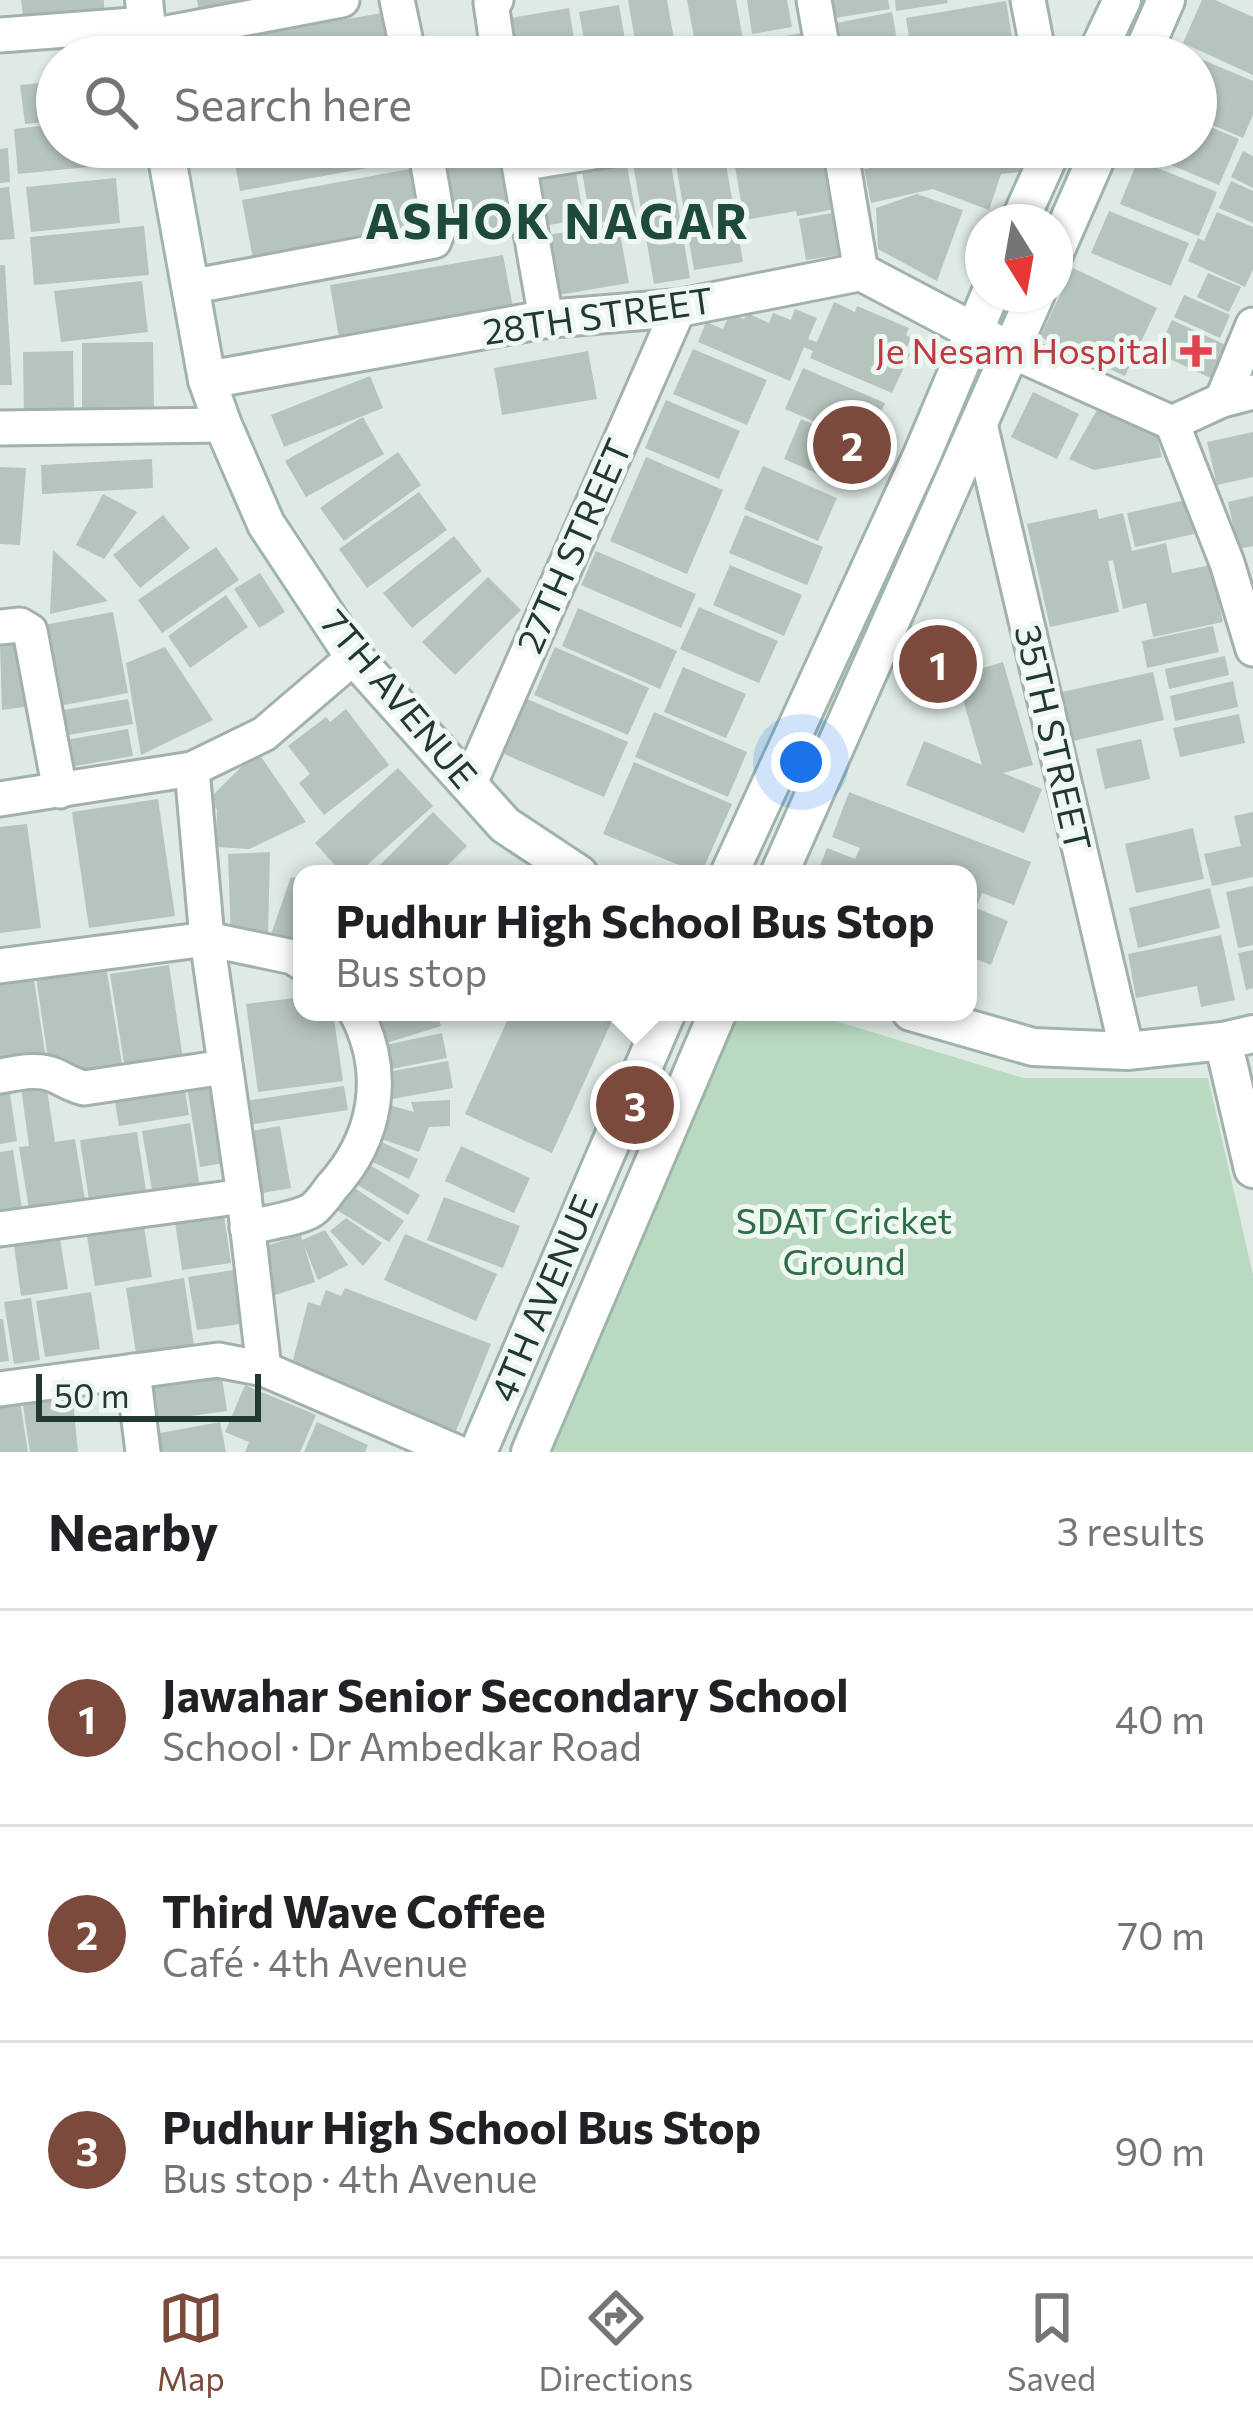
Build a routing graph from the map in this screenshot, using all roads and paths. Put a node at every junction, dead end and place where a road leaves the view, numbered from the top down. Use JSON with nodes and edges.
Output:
{"nodes":[{"id":1,"x":342,"y":0,"type":"edge"},
{"id":2,"x":397,"y":0,"type":"edge"},
{"id":3,"x":814,"y":0,"type":"edge"},
{"id":4,"x":1028,"y":0,"type":"edge"},
{"id":5,"x":1122,"y":0,"type":"edge"},
{"id":6,"x":1166,"y":0,"type":"edge"},
{"id":7,"x":494,"y":1,"type":"edge"},
{"id":8,"x":146,"y":29,"type":"edge"},
{"id":9,"x":0,"y":35,"type":"edge"},
{"id":10,"x":405,"y":36,"type":"edge"},
{"id":11,"x":497,"y":36,"type":"edge"},
{"id":12,"x":820,"y":36,"type":"edge"},
{"id":13,"x":1035,"y":36,"type":"edge"},
{"id":14,"x":1105,"y":36,"type":"edge"},
{"id":15,"x":1150,"y":36,"type":"edge"},
{"id":16,"x":169,"y":168,"type":"edge"},
{"id":17,"x":428,"y":168,"type":"edge"},
{"id":18,"x":519,"y":168,"type":"edge"},
{"id":19,"x":844,"y":168,"type":"edge"},
{"id":20,"x":1043,"y":168,"type":"edge"},
{"id":21,"x":1092,"y":168,"type":"edge"},
{"id":22,"x":1027,"y":204,"type":"edge"},
{"id":23,"x":1073,"y":211,"type":"edge"},
{"id":24,"x":862,"y":272,"type":"junction"},
{"id":25,"x":189,"y":287,"type":"junction"},
{"id":26,"x":679,"y":308,"type":"junction"},
{"id":27,"x":983,"y":312,"type":"edge"},
{"id":28,"x":1028,"y":312,"type":"edge"},
{"id":29,"x":546,"y":319,"type":"junction"},
{"id":30,"x":1253,"y":325,"type":"edge"},
{"id":31,"x":976,"y":330,"type":"junction"},
{"id":32,"x":1011,"y":351,"type":"junction"},
{"id":33,"x":207,"y":380,"type":"junction"},
{"id":34,"x":1238,"y":396,"type":"edge"},
{"id":35,"x":1172,"y":423,"type":"junction"},
{"id":36,"x":980,"y":424,"type":"junction"},
{"id":37,"x":223,"y":425,"type":"junction"},
{"id":38,"x":0,"y":428,"type":"edge"},
{"id":39,"x":1240,"y":560,"type":"edge"},
{"id":40,"x":0,"y":627,"type":"edge"},
{"id":41,"x":1253,"y":650,"type":"edge"},
{"id":42,"x":354,"y":657,"type":"junction"},
{"id":43,"x":192,"y":769,"type":"junction"},
{"id":44,"x":470,"y":783,"type":"junction"},
{"id":45,"x":59,"y":791,"type":"junction"},
{"id":46,"x":0,"y":799,"type":"edge"},
{"id":47,"x":565,"y":865,"type":"edge"},
{"id":48,"x":733,"y":865,"type":"edge"},
{"id":49,"x":782,"y":865,"type":"edge"},
{"id":50,"x":207,"y":939,"type":"junction"},
{"id":51,"x":293,"y":957,"type":"edge"},
{"id":52,"x":0,"y":966,"type":"edge"},
{"id":53,"x":359,"y":1021,"type":"edge"},
{"id":54,"x":663,"y":1021,"type":"edge"},
{"id":55,"x":714,"y":1021,"type":"edge"},
{"id":56,"x":942,"y":1021,"type":"edge"},
{"id":57,"x":1238,"y":1037,"type":"edge"},
{"id":58,"x":1127,"y":1051,"type":"junction"},
{"id":59,"x":225,"y":1067,"type":"junction"},
{"id":60,"x":0,"y":1076,"type":"edge"},
{"id":61,"x":1253,"y":1169,"type":"edge"},
{"id":62,"x":246,"y":1212,"type":"junction"},
{"id":63,"x":0,"y":1229,"type":"edge"},
{"id":64,"x":264,"y":1370,"type":"junction"},
{"id":65,"x":133,"y":1371,"type":"junction"},
{"id":66,"x":0,"y":1389,"type":"edge"},
{"id":67,"x":143,"y":1452,"type":"edge"},
{"id":68,"x":456,"y":1452,"type":"edge"},
{"id":69,"x":478,"y":1452,"type":"edge"},
{"id":70,"x":530,"y":1452,"type":"edge"}],
"edges":[{"from":1,"to":8,"type":"street"},
{"from":2,"to":10,"type":"street"},
{"from":3,"to":12,"type":"street"},
{"from":4,"to":13,"type":"street"},
{"from":5,"to":14,"type":"main road"},
{"from":6,"to":15,"type":"main road"},
{"from":7,"to":11,"type":"street"},
{"from":8,"to":9,"type":"street"},
{"from":16,"to":25,"type":"main road","name":"7TH AVENUE"},
{"from":17,"to":25,"type":"street"},
{"from":18,"to":29,"type":"street"},
{"from":19,"to":24,"type":"street"},
{"from":20,"to":22,"type":"main road"},
{"from":21,"to":23,"type":"main road"},
{"from":24,"to":26,"type":"main road","name":"28TH STREET"},
{"from":24,"to":31,"type":"main road"},
{"from":25,"to":33,"type":"main road","name":"7TH AVENUE"},
{"from":26,"to":29,"type":"main road","name":"28TH STREET"},
{"from":26,"to":44,"type":"street","name":"27TH STREET"},
{"from":27,"to":31,"type":"main road"},
{"from":28,"to":32,"type":"main road"},
{"from":29,"to":33,"type":"main road","name":"28TH STREET"},
{"from":30,"to":34,"type":"street"},
{"from":31,"to":32,"type":"main road"},
{"from":31,"to":48,"type":"main road"},
{"from":32,"to":35,"type":"street"},
{"from":32,"to":36,"type":"main road"},
{"from":33,"to":37,"type":"main road","name":"7TH AVENUE"},
{"from":34,"to":35,"type":"street"},
{"from":35,"to":39,"type":"street"},
{"from":36,"to":49,"type":"main road"},
{"from":36,"to":58,"type":"street","name":"35TH STREET"},
{"from":37,"to":38,"type":"street"},
{"from":37,"to":42,"type":"main road","name":"7TH AVENUE"},
{"from":39,"to":41,"type":"street"},
{"from":40,"to":45,"type":"street"},
{"from":42,"to":43,"type":"street"},
{"from":42,"to":44,"type":"main road","name":"7TH AVENUE"},
{"from":43,"to":45,"type":"street"},
{"from":43,"to":50,"type":"street"},
{"from":44,"to":47,"type":"main road","name":"7TH AVENUE"},
{"from":45,"to":46,"type":"street"},
{"from":50,"to":51,"type":"street"},
{"from":50,"to":52,"type":"street"},
{"from":50,"to":59,"type":"street"},
{"from":53,"to":62,"type":"street"},
{"from":54,"to":69,"type":"main road","name":"4TH AVENUE"},
{"from":55,"to":70,"type":"main road"},
{"from":56,"to":58,"type":"main road"},
{"from":57,"to":58,"type":"main road"},
{"from":57,"to":61,"type":"main road"},
{"from":59,"to":60,"type":"street"},
{"from":59,"to":62,"type":"street"},
{"from":62,"to":63,"type":"street"},
{"from":62,"to":64,"type":"street"},
{"from":64,"to":65,"type":"street"},
{"from":64,"to":68,"type":"street"},
{"from":65,"to":66,"type":"street"},
{"from":65,"to":67,"type":"street"}]}
